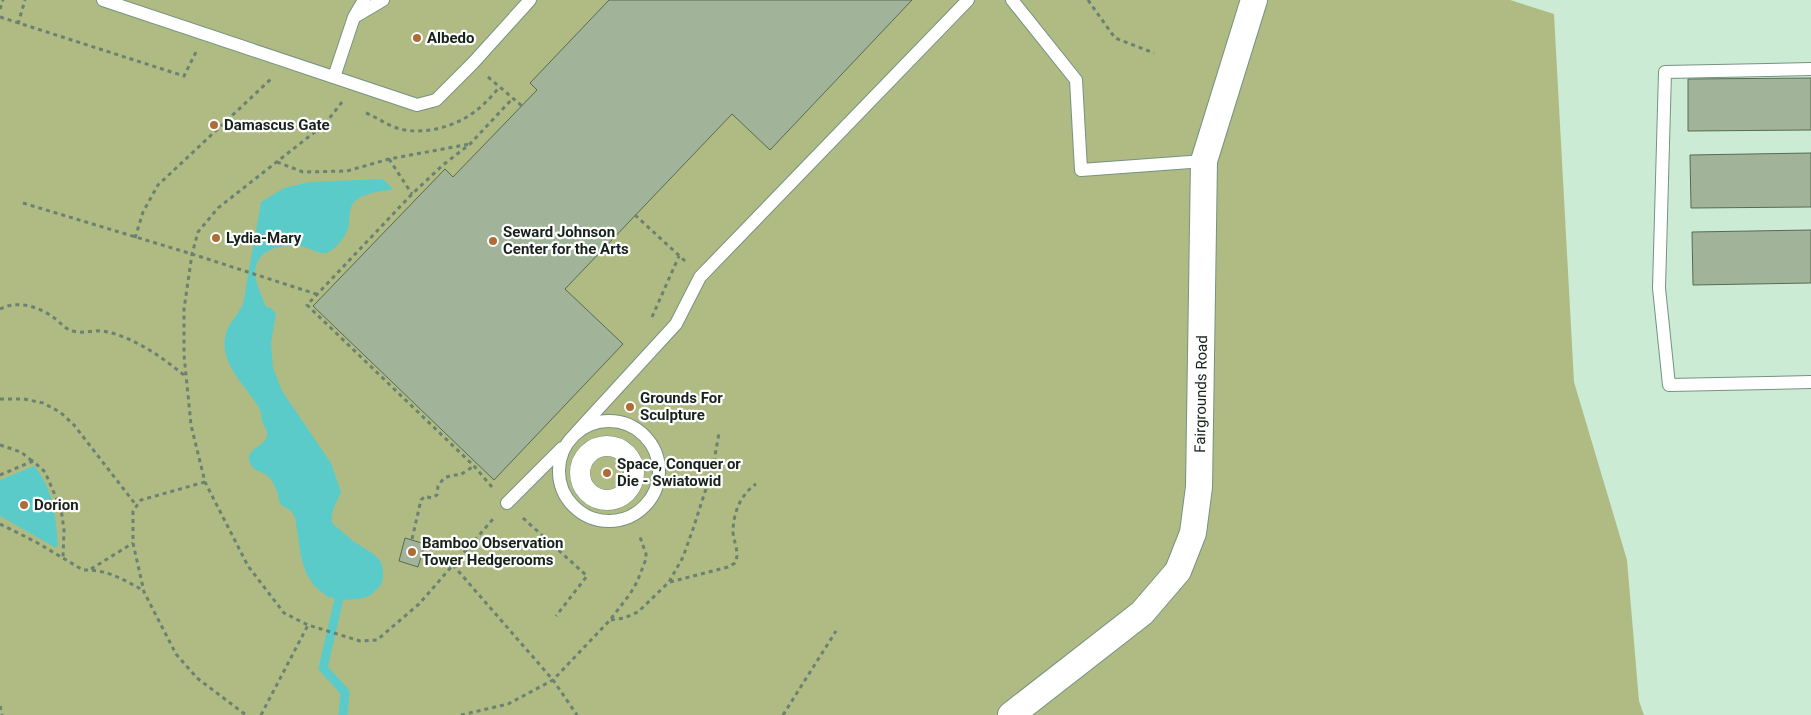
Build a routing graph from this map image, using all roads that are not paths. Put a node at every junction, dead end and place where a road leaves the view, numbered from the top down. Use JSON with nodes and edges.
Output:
{"nodes":[{"id":1,"x":102,"y":0,"type":"edge"},
{"id":2,"x":364,"y":0,"type":"edge"},
{"id":3,"x":383,"y":0,"type":"edge"},
{"id":4,"x":530,"y":0,"type":"edge"},
{"id":5,"x":968,"y":0,"type":"edge"},
{"id":6,"x":1012,"y":0,"type":"edge"},
{"id":7,"x":1254,"y":0,"type":"edge"},
{"id":8,"x":354,"y":17,"type":"junction"},
{"id":9,"x":1811,"y":69,"type":"edge"},
{"id":10,"x":334,"y":77,"type":"junction"},
{"id":11,"x":1204,"y":161,"type":"junction"},
{"id":12,"x":1811,"y":382,"type":"edge"},
{"id":13,"x":574,"y":436,"type":"junction"},
{"id":14,"x":507,"y":503,"type":"road end"},
{"id":15,"x":1011,"y":715,"type":"edge"}],
"edges":[{"from":1,"to":10,"type":"lane"},
{"from":2,"to":8,"type":"lane"},
{"from":3,"to":8,"type":"lane"},
{"from":4,"to":10,"type":"lane"},
{"from":5,"to":13,"type":"lane"},
{"from":6,"to":11,"type":"lane"},
{"from":7,"to":11,"type":"street","name":"Fairgrounds Road"},
{"from":8,"to":10,"type":"lane"},
{"from":9,"to":12,"type":"lane"},
{"from":11,"to":15,"type":"street","name":"Fairgrounds Road"},
{"from":13,"to":13,"type":"lane"},
{"from":13,"to":14,"type":"lane"}]}
